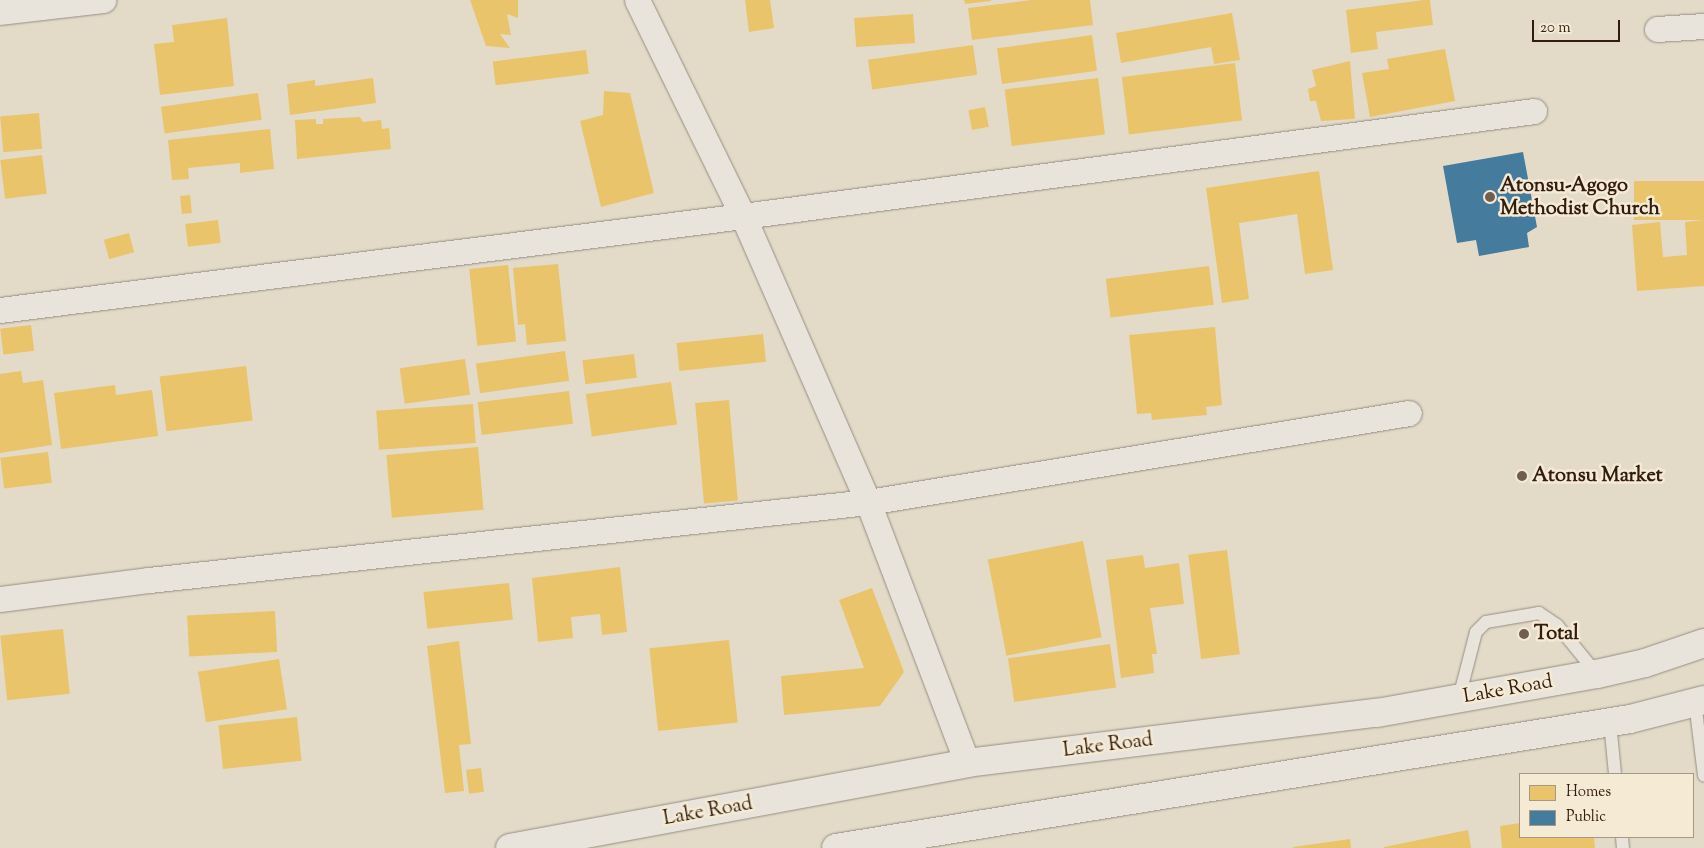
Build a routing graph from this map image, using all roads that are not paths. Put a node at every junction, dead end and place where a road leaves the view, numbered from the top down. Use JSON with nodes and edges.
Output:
{"nodes":[{"id":1,"x":103,"y":0,"type":"edge"},
{"id":2,"x":637,"y":0,"type":"edge"},
{"id":3,"x":0,"y":12,"type":"edge"},
{"id":4,"x":1704,"y":26,"type":"edge"},
{"id":5,"x":1657,"y":29,"type":"dead end"},
{"id":6,"x":1534,"y":111,"type":"dead end"},
{"id":7,"x":743,"y":216,"type":"junction"},
{"id":8,"x":0,"y":310,"type":"edge"},
{"id":9,"x":1409,"y":413,"type":"dead end"},
{"id":10,"x":868,"y":502,"type":"junction"},
{"id":11,"x":0,"y":599,"type":"edge"},
{"id":12,"x":1704,"y":643,"type":"edge"},
{"id":13,"x":1596,"y":674,"type":"junction"},
{"id":14,"x":1458,"y":698,"type":"junction"},
{"id":15,"x":1699,"y":701,"type":"edge"},
{"id":16,"x":1610,"y":722,"type":"junction"},
{"id":17,"x":967,"y":763,"type":"junction"},
{"id":18,"x":1616,"y":773,"type":"edge"},
{"id":19,"x":1704,"y":775,"type":"edge"},
{"id":20,"x":510,"y":848,"type":"edge"},
{"id":21,"x":836,"y":848,"type":"edge"}],
"edges":[{"from":1,"to":3,"type":"street"},
{"from":2,"to":7,"type":"street"},
{"from":4,"to":5,"type":"street"},
{"from":6,"to":7,"type":"street"},
{"from":7,"to":8,"type":"street"},
{"from":7,"to":10,"type":"street"},
{"from":9,"to":10,"type":"street"},
{"from":10,"to":11,"type":"street"},
{"from":10,"to":17,"type":"street"},
{"from":12,"to":13,"type":"main road","name":"Lake Road"},
{"from":13,"to":14,"type":"main road","name":"Lake Road"},
{"from":13,"to":14,"type":"lane"},
{"from":14,"to":17,"type":"main road","name":"Lake Road"},
{"from":15,"to":16,"type":"main road"},
{"from":15,"to":19,"type":"lane"},
{"from":16,"to":18,"type":"lane"},
{"from":16,"to":21,"type":"main road"},
{"from":17,"to":20,"type":"main road","name":"Lake Road"}]}
